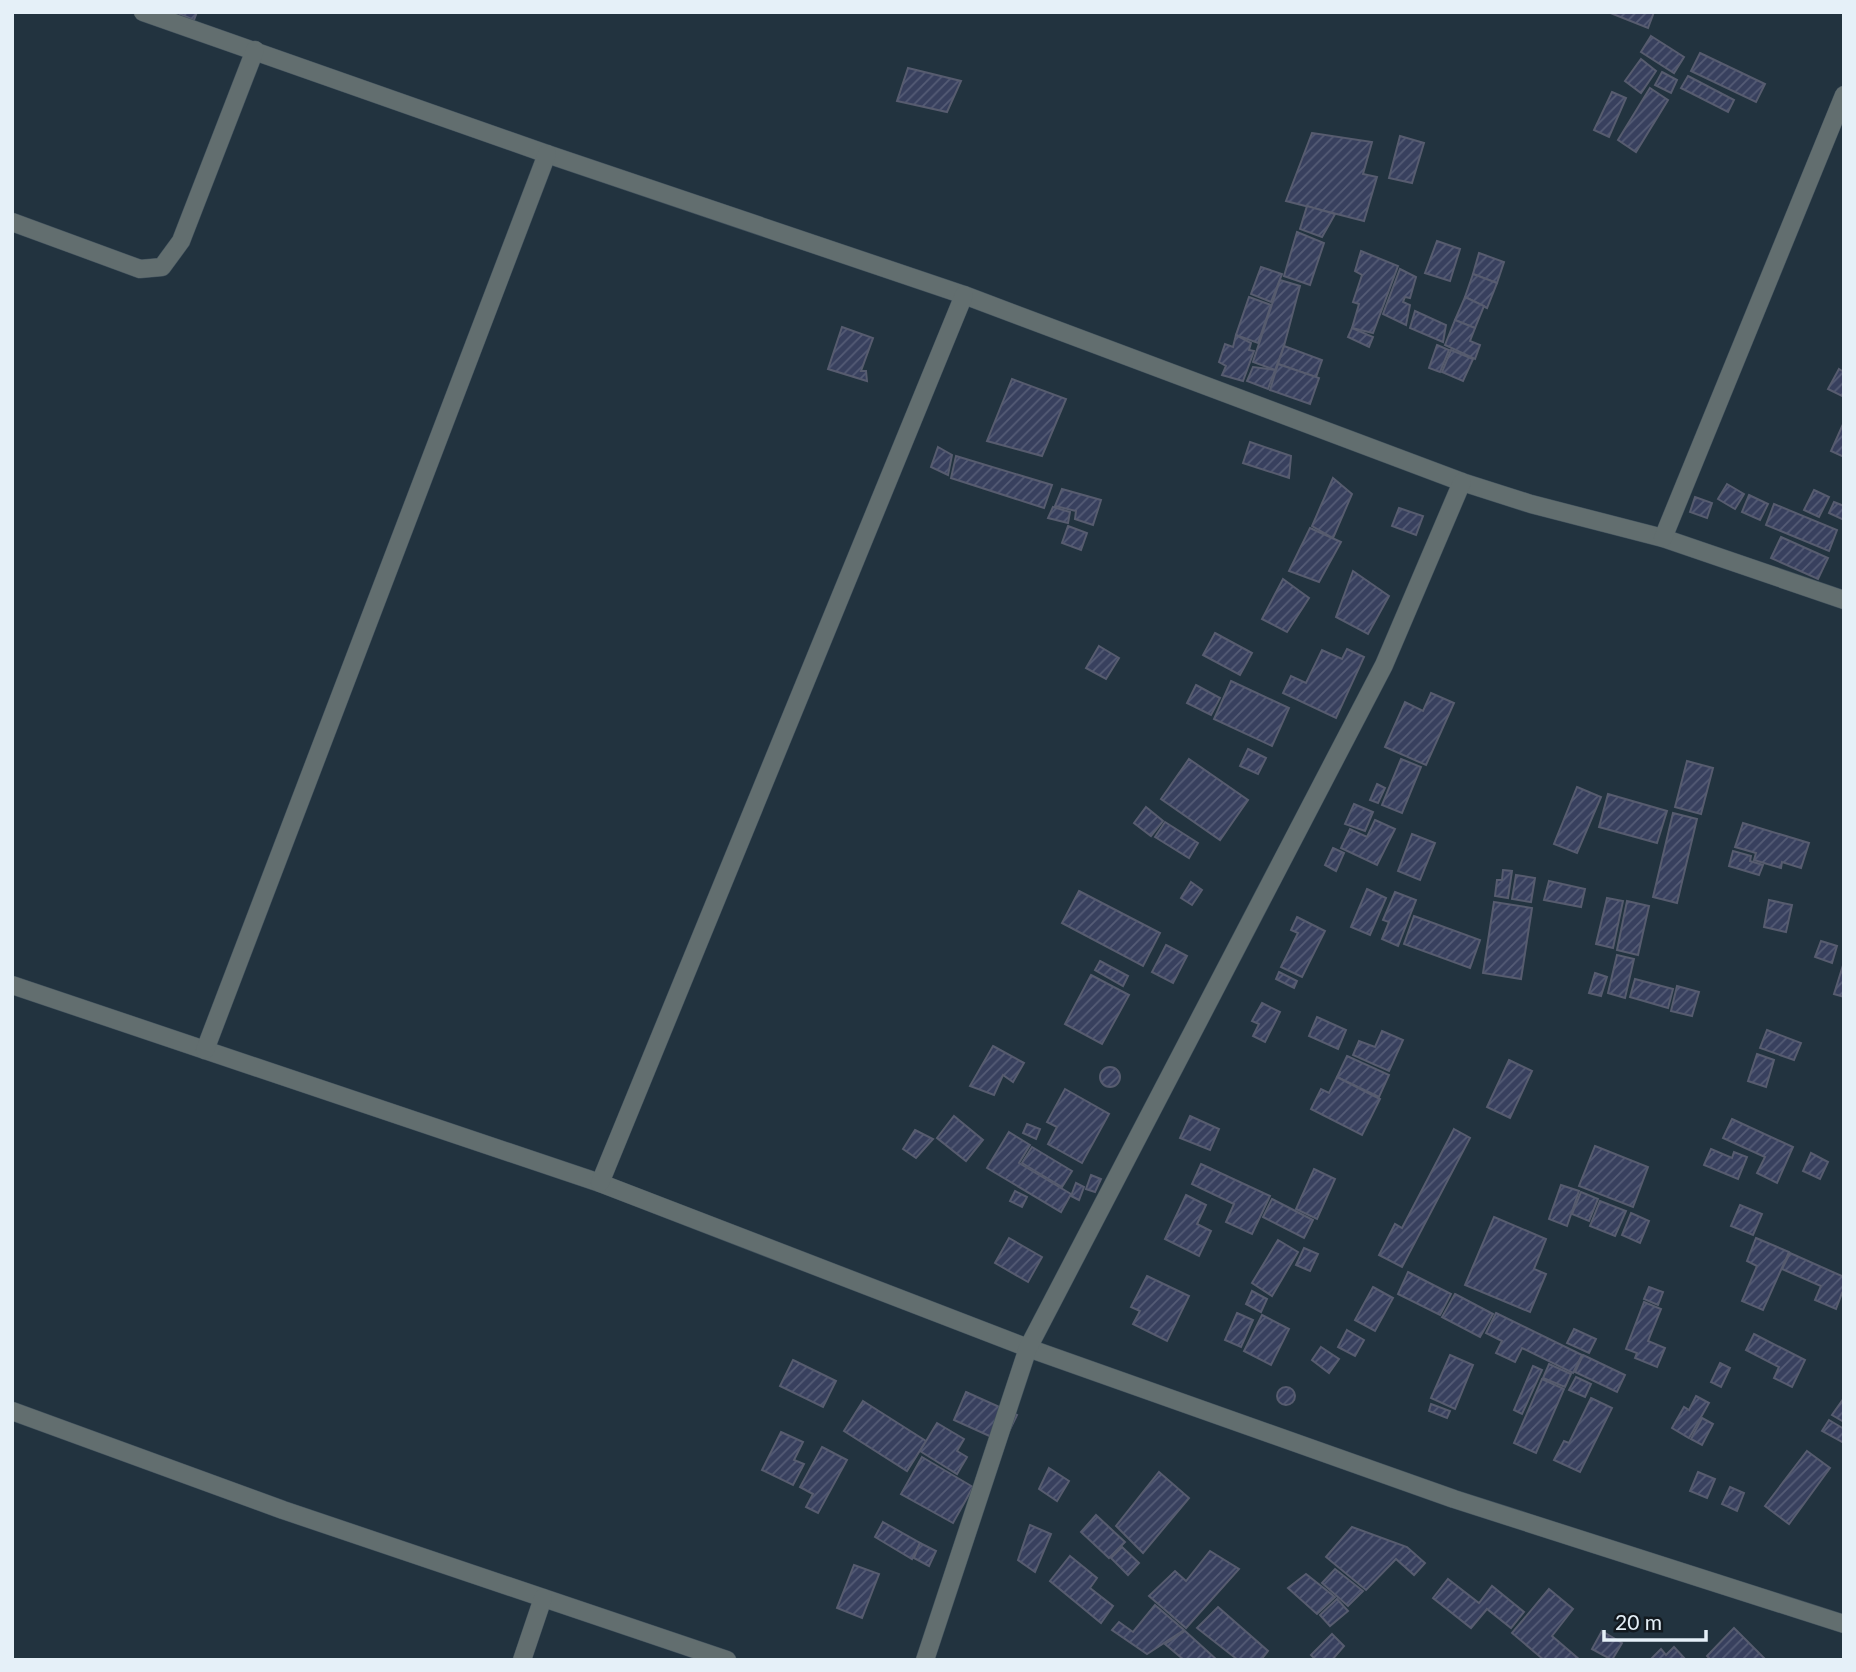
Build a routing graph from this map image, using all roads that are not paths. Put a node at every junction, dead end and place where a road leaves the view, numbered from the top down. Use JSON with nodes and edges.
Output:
{"nodes":[{"id":1,"x":143,"y":12,"type":"edge"},
{"id":2,"x":255,"y":50,"type":"junction"},
{"id":3,"x":1844,"y":95,"type":"edge"},
{"id":4,"x":547,"y":154,"type":"junction"},
{"id":5,"x":12,"y":222,"type":"edge"},
{"id":6,"x":964,"y":295,"type":"junction"},
{"id":7,"x":1462,"y":482,"type":"junction"},
{"id":8,"x":1663,"y":538,"type":"junction"},
{"id":9,"x":1844,"y":600,"type":"edge"},
{"id":10,"x":12,"y":985,"type":"edge"},
{"id":11,"x":205,"y":1050,"type":"junction"},
{"id":12,"x":600,"y":1183,"type":"junction"},
{"id":13,"x":1028,"y":1348,"type":"junction"},
{"id":14,"x":12,"y":1411,"type":"edge"},
{"id":15,"x":543,"y":1598,"type":"junction"},
{"id":16,"x":1844,"y":1624,"type":"edge"},
{"id":17,"x":522,"y":1660,"type":"edge"},
{"id":18,"x":727,"y":1660,"type":"edge"},
{"id":19,"x":925,"y":1660,"type":"edge"}],
"edges":[{"from":1,"to":2,"type":"street"},
{"from":2,"to":4,"type":"street"},
{"from":2,"to":5,"type":"street"},
{"from":3,"to":8,"type":"street"},
{"from":4,"to":6,"type":"street"},
{"from":4,"to":11,"type":"street"},
{"from":6,"to":7,"type":"street"},
{"from":6,"to":12,"type":"street"},
{"from":7,"to":8,"type":"street"},
{"from":7,"to":13,"type":"street"},
{"from":8,"to":9,"type":"street"},
{"from":10,"to":11,"type":"street"},
{"from":11,"to":12,"type":"street"},
{"from":12,"to":13,"type":"street"},
{"from":13,"to":16,"type":"street"},
{"from":13,"to":19,"type":"street"},
{"from":14,"to":15,"type":"street"},
{"from":15,"to":17,"type":"street"},
{"from":15,"to":18,"type":"street"}]}
